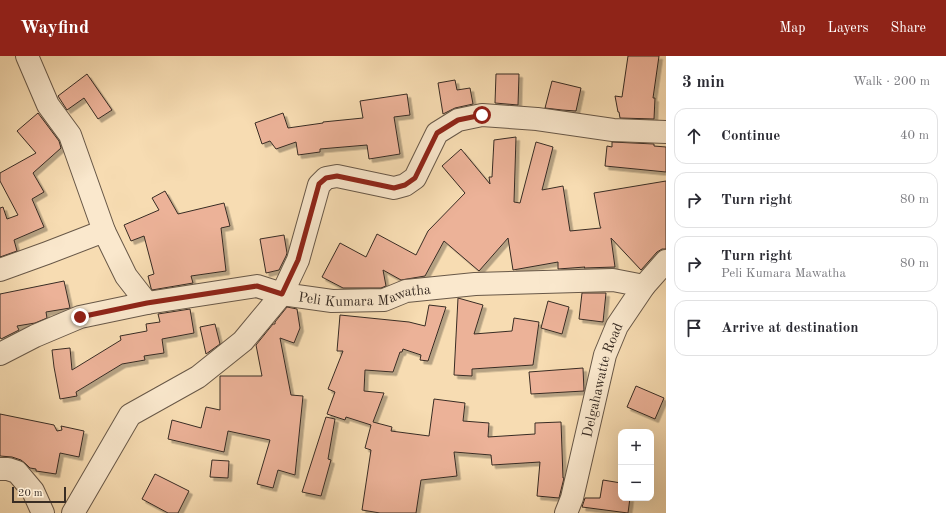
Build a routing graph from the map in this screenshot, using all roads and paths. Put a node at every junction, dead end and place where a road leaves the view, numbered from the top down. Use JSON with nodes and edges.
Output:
{"nodes":[{"id":1,"x":28,"y":56,"type":"edge"},
{"id":2,"x":666,"y":132,"type":"edge"},
{"id":3,"x":104,"y":231,"type":"junction"},
{"id":4,"x":666,"y":261,"type":"edge"},
{"id":5,"x":0,"y":270,"type":"edge"},
{"id":6,"x":644,"y":286,"type":"junction"},
{"id":7,"x":282,"y":294,"type":"junction"},
{"id":8,"x":147,"y":303,"type":"junction"},
{"id":9,"x":0,"y":354,"type":"edge"},
{"id":10,"x":0,"y":469,"type":"edge"},
{"id":11,"x":43,"y":513,"type":"edge"},
{"id":12,"x":73,"y":513,"type":"edge"},
{"id":13,"x":566,"y":513,"type":"edge"}],
"edges":[{"from":1,"to":3,"type":"street"},
{"from":2,"to":7,"type":"street"},
{"from":3,"to":5,"type":"street"},
{"from":3,"to":8,"type":"street"},
{"from":4,"to":6,"type":"street","name":"Delgahawatte Road"},
{"from":6,"to":7,"type":"street","name":"Peli Kumara Mawatha"},
{"from":6,"to":13,"type":"street","name":"Delgahawatte Road"},
{"from":7,"to":8,"type":"street","name":"Peli Kumara Mawatha"},
{"from":7,"to":12,"type":"street"},
{"from":8,"to":9,"type":"street","name":"Peli Kumara Mawatha"},
{"from":10,"to":11,"type":"street"}]}
